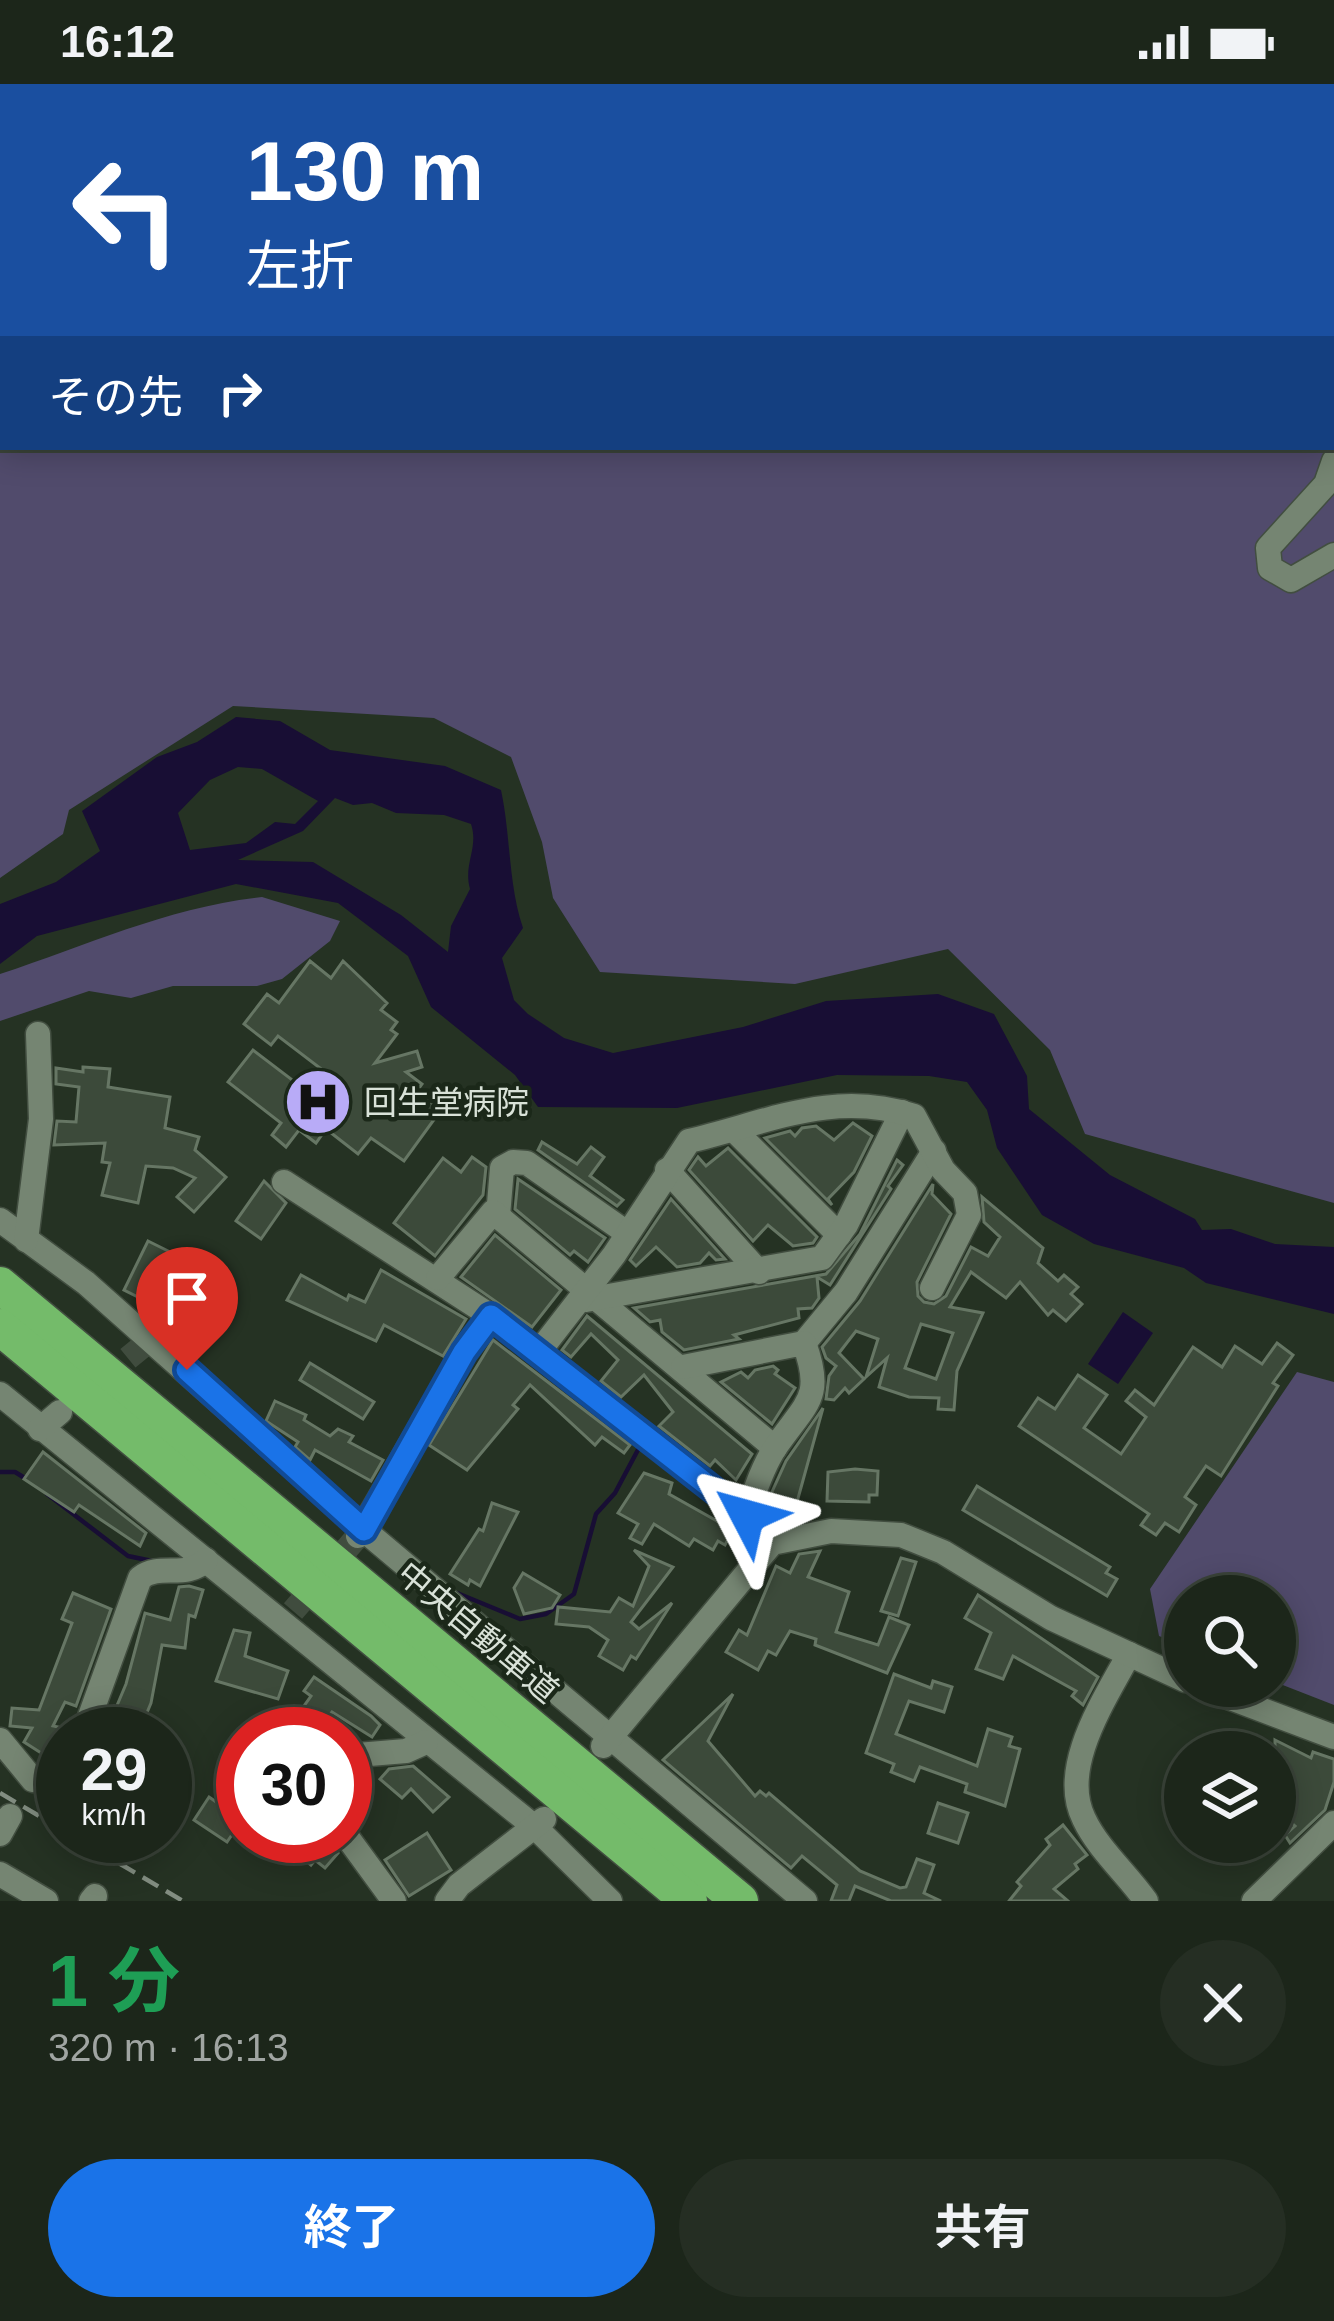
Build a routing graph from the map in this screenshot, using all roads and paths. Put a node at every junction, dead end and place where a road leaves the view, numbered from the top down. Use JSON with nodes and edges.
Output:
{"nodes":[{"id":1,"x":1334,"y":461,"type":"edge"},
{"id":2,"x":1334,"y":555,"type":"edge"},
{"id":3,"x":38,"y":1034,"type":"dead end"},
{"id":4,"x":902,"y":1112,"type":"junction"},
{"id":5,"x":734,"y":1130,"type":"junction"},
{"id":6,"x":934,"y":1150,"type":"junction"},
{"id":7,"x":668,"y":1170,"type":"junction"},
{"id":8,"x":284,"y":1182,"type":"dead end"},
{"id":9,"x":498,"y":1216,"type":"junction"},
{"id":10,"x":0,"y":1220,"type":"edge"},
{"id":11,"x":627,"y":1233,"type":"junction"},
{"id":12,"x":839,"y":1234,"type":"junction"},
{"id":13,"x":26,"y":1240,"type":"junction"},
{"id":14,"x":759,"y":1272,"type":"junction"},
{"id":15,"x":437,"y":1278,"type":"junction"},
{"id":16,"x":0,"y":1286,"type":"edge"},
{"id":17,"x":932,"y":1288,"type":"dead end"},
{"id":18,"x":585,"y":1297,"type":"junction"},
{"id":19,"x":491,"y":1316,"type":"junction"},
{"id":20,"x":0,"y":1327,"type":"edge"},
{"id":21,"x":805,"y":1342,"type":"junction"},
{"id":22,"x":538,"y":1352,"type":"junction"},
{"id":23,"x":683,"y":1367,"type":"junction"},
{"id":24,"x":0,"y":1394,"type":"edge"},
{"id":25,"x":775,"y":1448,"type":"junction"},
{"id":26,"x":747,"y":1516,"type":"junction"},
{"id":27,"x":361,"y":1533,"type":"junction"},
{"id":28,"x":777,"y":1538,"type":"junction"},
{"id":29,"x":206,"y":1560,"type":"junction"},
{"id":30,"x":1130,"y":1654,"type":"junction"},
{"id":31,"x":1164,"y":1670,"type":"edge"},
{"id":32,"x":93,"y":1707,"type":"edge"},
{"id":33,"x":1255,"y":1707,"type":"edge"},
{"id":34,"x":1334,"y":1737,"type":"edge"},
{"id":35,"x":0,"y":1740,"type":"edge"},
{"id":36,"x":606,"y":1741,"type":"junction"},
{"id":37,"x":426,"y":1742,"type":"junction"},
{"id":38,"x":372,"y":1754,"type":"edge"},
{"id":39,"x":33,"y":1780,"type":"dead end"},
{"id":40,"x":541,"y":1823,"type":"junction"},
{"id":41,"x":1334,"y":1823,"type":"edge"},
{"id":42,"x":366,"y":1863,"type":"edge"},
{"id":43,"x":0,"y":1874,"type":"edge"},
{"id":44,"x":46,"y":1901,"type":"edge"},
{"id":45,"x":394,"y":1901,"type":"edge"},
{"id":46,"x":447,"y":1901,"type":"edge"},
{"id":47,"x":610,"y":1901,"type":"edge"},
{"id":48,"x":689,"y":1901,"type":"edge"},
{"id":49,"x":740,"y":1901,"type":"edge"},
{"id":50,"x":805,"y":1901,"type":"edge"},
{"id":51,"x":1146,"y":1901,"type":"edge"},
{"id":52,"x":1254,"y":1901,"type":"edge"}],
"edges":[{"from":1,"to":2,"type":"street"},
{"from":3,"to":13,"type":"street"},
{"from":4,"to":5,"type":"street"},
{"from":4,"to":6,"type":"street"},
{"from":4,"to":12,"type":"street"},
{"from":5,"to":7,"type":"street"},
{"from":5,"to":12,"type":"street"},
{"from":6,"to":17,"type":"street"},
{"from":6,"to":21,"type":"street"},
{"from":7,"to":11,"type":"street"},
{"from":7,"to":14,"type":"street"},
{"from":8,"to":15,"type":"street"},
{"from":9,"to":11,"type":"street"},
{"from":9,"to":15,"type":"street"},
{"from":9,"to":18,"type":"street"},
{"from":10,"to":13,"type":"street"},
{"from":11,"to":18,"type":"street"},
{"from":12,"to":14,"type":"street"},
{"from":13,"to":27,"type":"street"},
{"from":14,"to":18,"type":"street"},
{"from":15,"to":19,"type":"street"},
{"from":16,"to":49,"type":"highway","name":"中央自動車道"},
{"from":18,"to":22,"type":"street"},
{"from":18,"to":23,"type":"street"},
{"from":19,"to":22,"type":"street"},
{"from":19,"to":27,"type":"street"},
{"from":20,"to":48,"type":"highway"},
{"from":21,"to":23,"type":"street"},
{"from":21,"to":25,"type":"street"},
{"from":22,"to":26,"type":"street"},
{"from":23,"to":25,"type":"street"},
{"from":24,"to":29,"type":"street"},
{"from":25,"to":26,"type":"street"},
{"from":26,"to":28,"type":"street"},
{"from":27,"to":36,"type":"street"},
{"from":28,"to":30,"type":"street"},
{"from":28,"to":36,"type":"street"},
{"from":29,"to":32,"type":"street"},
{"from":29,"to":37,"type":"street"},
{"from":30,"to":31,"type":"street"},
{"from":30,"to":51,"type":"street"},
{"from":33,"to":34,"type":"street"},
{"from":35,"to":39,"type":"street"},
{"from":36,"to":50,"type":"street"},
{"from":37,"to":38,"type":"street"},
{"from":37,"to":40,"type":"street"},
{"from":40,"to":46,"type":"street"},
{"from":40,"to":47,"type":"street"},
{"from":41,"to":52,"type":"street"},
{"from":42,"to":45,"type":"street"},
{"from":43,"to":44,"type":"street"}]}
